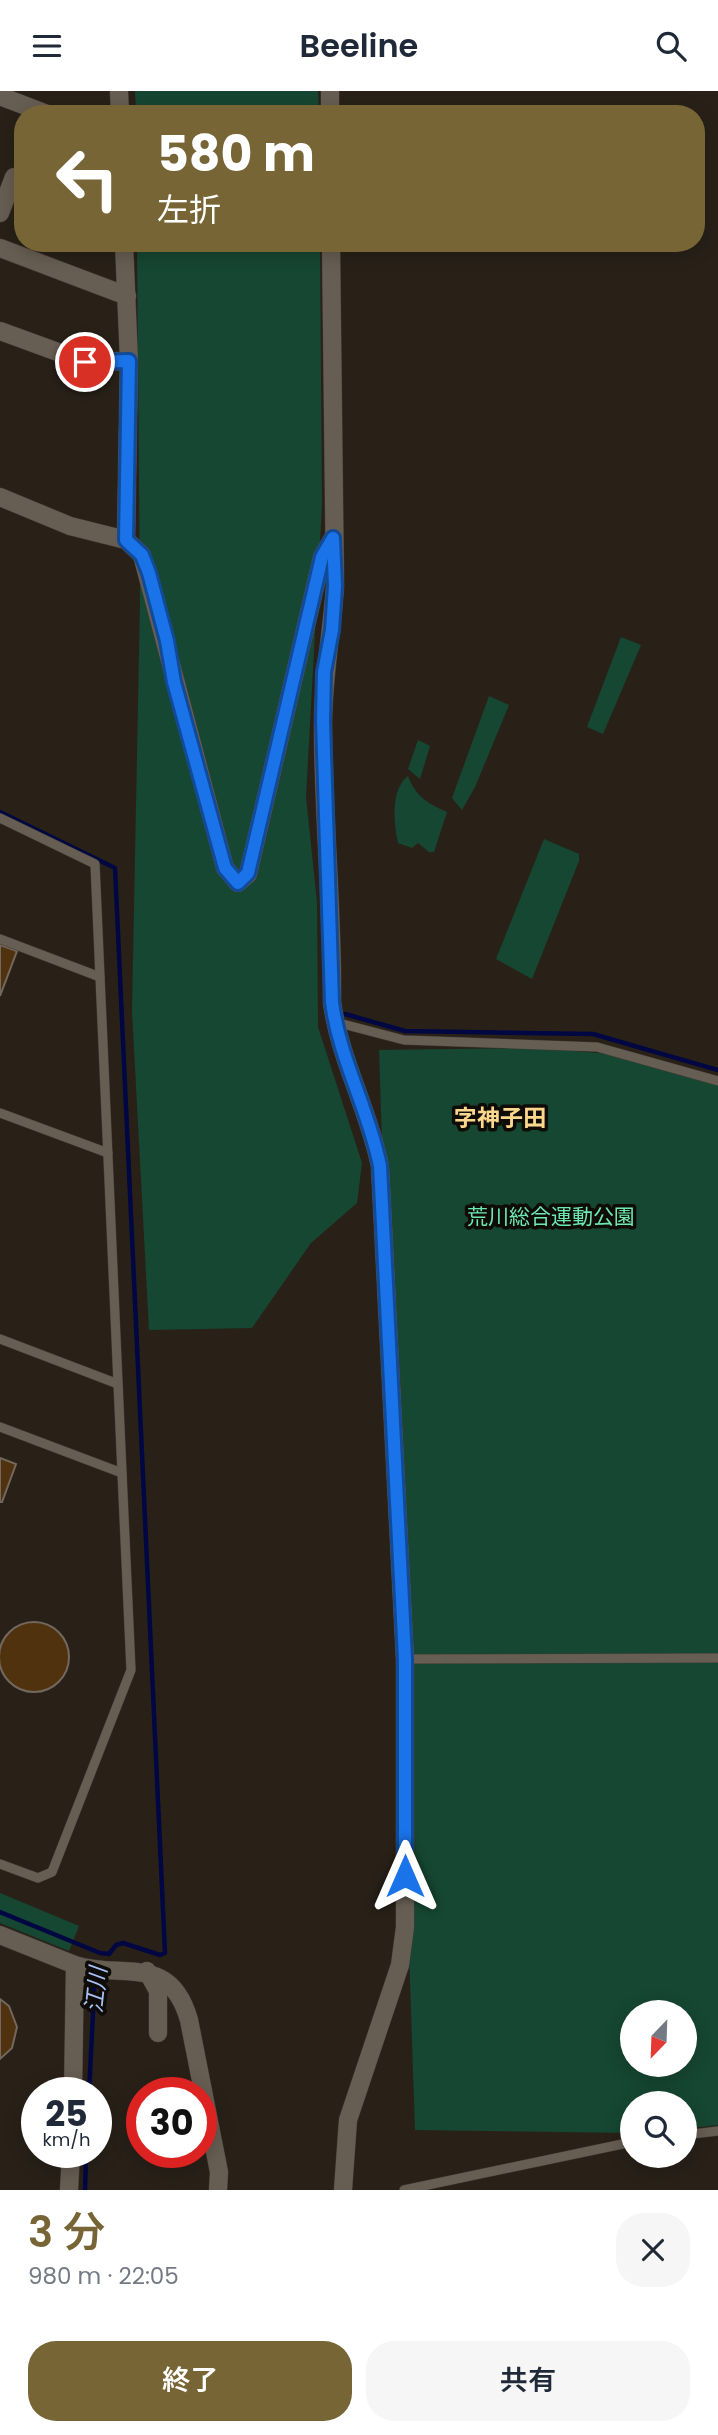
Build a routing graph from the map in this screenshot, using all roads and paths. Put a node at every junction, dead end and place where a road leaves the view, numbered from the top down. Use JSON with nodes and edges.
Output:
{"nodes":[{"id":1,"x":0,"y":96,"type":"edge"},
{"id":2,"x":24,"y":105,"type":"edge"},
{"id":3,"x":12,"y":177,"type":"edge"},
{"id":4,"x":0,"y":213,"type":"edge"},
{"id":5,"x":0,"y":248,"type":"edge"},
{"id":6,"x":125,"y":252,"type":"edge"},
{"id":7,"x":331,"y":252,"type":"edge"},
{"id":8,"x":127,"y":296,"type":"junction"},
{"id":9,"x":0,"y":331,"type":"edge"},
{"id":10,"x":129,"y":361,"type":"junction"},
{"id":11,"x":0,"y":497,"type":"edge"},
{"id":12,"x":333,"y":538,"type":"junction"},
{"id":13,"x":126,"y":540,"type":"junction"},
{"id":14,"x":0,"y":817,"type":"edge"},
{"id":15,"x":0,"y":939,"type":"edge"},
{"id":16,"x":100,"y":977,"type":"junction"},
{"id":17,"x":335,"y":1022,"type":"junction"},
{"id":18,"x":718,"y":1081,"type":"edge"},
{"id":19,"x":0,"y":1113,"type":"edge"},
{"id":20,"x":108,"y":1153,"type":"junction"},
{"id":21,"x":0,"y":1339,"type":"edge"},
{"id":22,"x":118,"y":1384,"type":"junction"},
{"id":23,"x":0,"y":1427,"type":"edge"},
{"id":24,"x":122,"y":1473,"type":"junction"},
{"id":25,"x":718,"y":1658,"type":"edge"},
{"id":26,"x":405,"y":1659,"type":"junction"},
{"id":27,"x":0,"y":1864,"type":"edge"},
{"id":28,"x":0,"y":1935,"type":"edge"},
{"id":29,"x":80,"y":1966,"type":"junction"},
{"id":30,"x":147,"y":1971,"type":"junction"},
{"id":31,"x":158,"y":2033,"type":"dead end"},
{"id":32,"x":74,"y":2077,"type":"edge"},
{"id":33,"x":718,"y":2131,"type":"edge"},
{"id":34,"x":697,"y":2133,"type":"edge"},
{"id":35,"x":620,"y":2145,"type":"edge"},
{"id":36,"x":70,"y":2168,"type":"edge"},
{"id":37,"x":69,"y":2190,"type":"edge"},
{"id":38,"x":218,"y":2190,"type":"edge"},
{"id":39,"x":343,"y":2190,"type":"edge"},
{"id":40,"x":404,"y":2190,"type":"edge"}],
"edges":[{"from":1,"to":2,"type":"street"},
{"from":3,"to":4,"type":"street"},
{"from":5,"to":8,"type":"street"},
{"from":6,"to":8,"type":"street"},
{"from":7,"to":12,"type":"street"},
{"from":8,"to":10,"type":"street"},
{"from":9,"to":10,"type":"street"},
{"from":10,"to":13,"type":"street"},
{"from":11,"to":13,"type":"street"},
{"from":12,"to":13,"type":"street"},
{"from":12,"to":17,"type":"street"},
{"from":14,"to":16,"type":"lane"},
{"from":15,"to":16,"type":"lane"},
{"from":16,"to":20,"type":"lane"},
{"from":17,"to":18,"type":"lane"},
{"from":17,"to":26,"type":"street"},
{"from":19,"to":20,"type":"lane"},
{"from":20,"to":22,"type":"lane"},
{"from":21,"to":22,"type":"lane"},
{"from":22,"to":24,"type":"lane"},
{"from":23,"to":24,"type":"lane"},
{"from":24,"to":27,"type":"lane"},
{"from":25,"to":26,"type":"lane"},
{"from":26,"to":39,"type":"street"},
{"from":28,"to":29,"type":"street"},
{"from":29,"to":30,"type":"street"},
{"from":29,"to":32,"type":"street"},
{"from":30,"to":31,"type":"street"},
{"from":30,"to":38,"type":"street"},
{"from":33,"to":34,"type":"lane"},
{"from":35,"to":40,"type":"lane"},
{"from":36,"to":37,"type":"street"}]}
